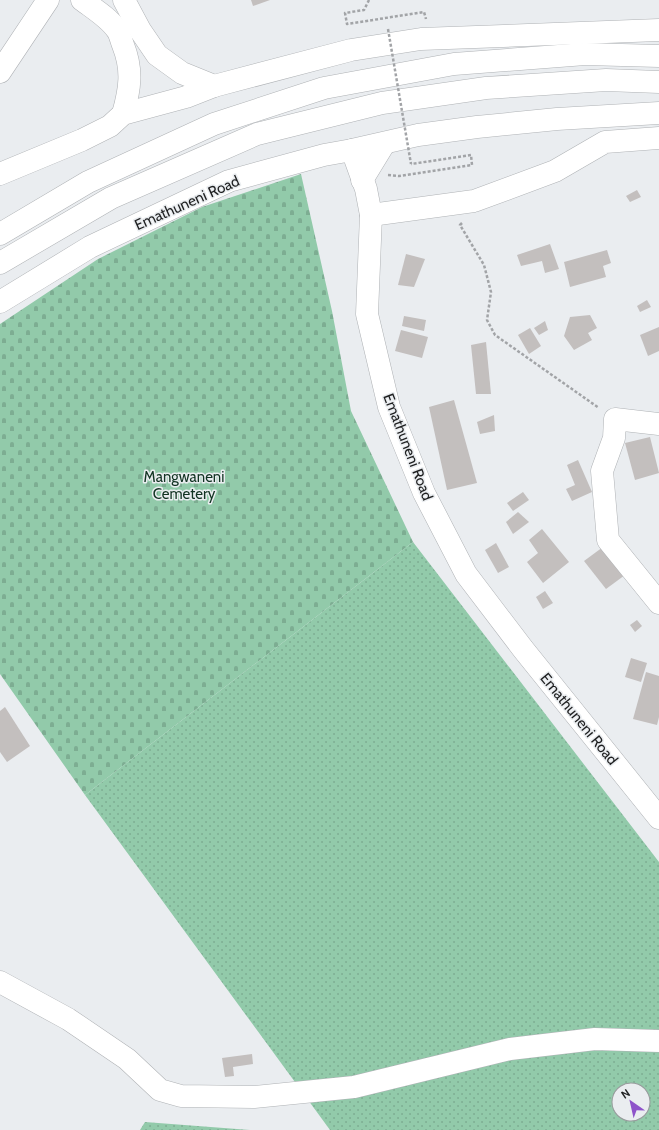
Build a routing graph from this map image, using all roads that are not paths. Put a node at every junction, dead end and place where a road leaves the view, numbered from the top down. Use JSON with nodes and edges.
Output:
{"nodes":[{"id":1,"x":48,"y":0,"type":"edge"},
{"id":2,"x":82,"y":0,"type":"edge"},
{"id":3,"x":124,"y":0,"type":"edge"},
{"id":4,"x":659,"y":30,"type":"edge"},
{"id":5,"x":659,"y":56,"type":"edge"},
{"id":6,"x":0,"y":72,"type":"edge"},
{"id":7,"x":659,"y":82,"type":"edge"},
{"id":8,"x":214,"y":86,"type":"junction"},
{"id":9,"x":659,"y":113,"type":"edge"},
{"id":10,"x":123,"y":114,"type":"junction"},
{"id":11,"x":659,"y":138,"type":"edge"},
{"id":12,"x":384,"y":144,"type":"junction"},
{"id":13,"x":352,"y":150,"type":"junction"},
{"id":14,"x":0,"y":174,"type":"edge"},
{"id":15,"x":362,"y":180,"type":"junction"},
{"id":16,"x":371,"y":215,"type":"junction"},
{"id":17,"x":0,"y":234,"type":"edge"},
{"id":18,"x":0,"y":263,"type":"edge"},
{"id":19,"x":0,"y":302,"type":"edge"},
{"id":20,"x":659,"y":424,"type":"edge"},
{"id":21,"x":659,"y":604,"type":"edge"},
{"id":22,"x":658,"y":814,"type":"edge"},
{"id":23,"x":0,"y":982,"type":"edge"},
{"id":24,"x":659,"y":1041,"type":"edge"}],
"edges":[{"from":1,"to":6,"type":"main road"},
{"from":2,"to":10,"type":"main road"},
{"from":3,"to":8,"type":"main road"},
{"from":4,"to":8,"type":"main road"},
{"from":5,"to":17,"type":"main road"},
{"from":7,"to":18,"type":"main road"},
{"from":8,"to":10,"type":"main road"},
{"from":9,"to":12,"type":"main road"},
{"from":10,"to":14,"type":"main road"},
{"from":11,"to":16,"type":"main road"},
{"from":12,"to":13,"type":"main road"},
{"from":12,"to":15,"type":"main road"},
{"from":13,"to":15,"type":"main road","name":"Emathuneni Road"},
{"from":13,"to":19,"type":"main road","name":"Emathuneni Road"},
{"from":15,"to":16,"type":"main road","name":"Emathuneni Road"},
{"from":16,"to":22,"type":"main road","name":"Emathuneni Road"},
{"from":20,"to":21,"type":"main road"},
{"from":23,"to":24,"type":"main road"}]}
